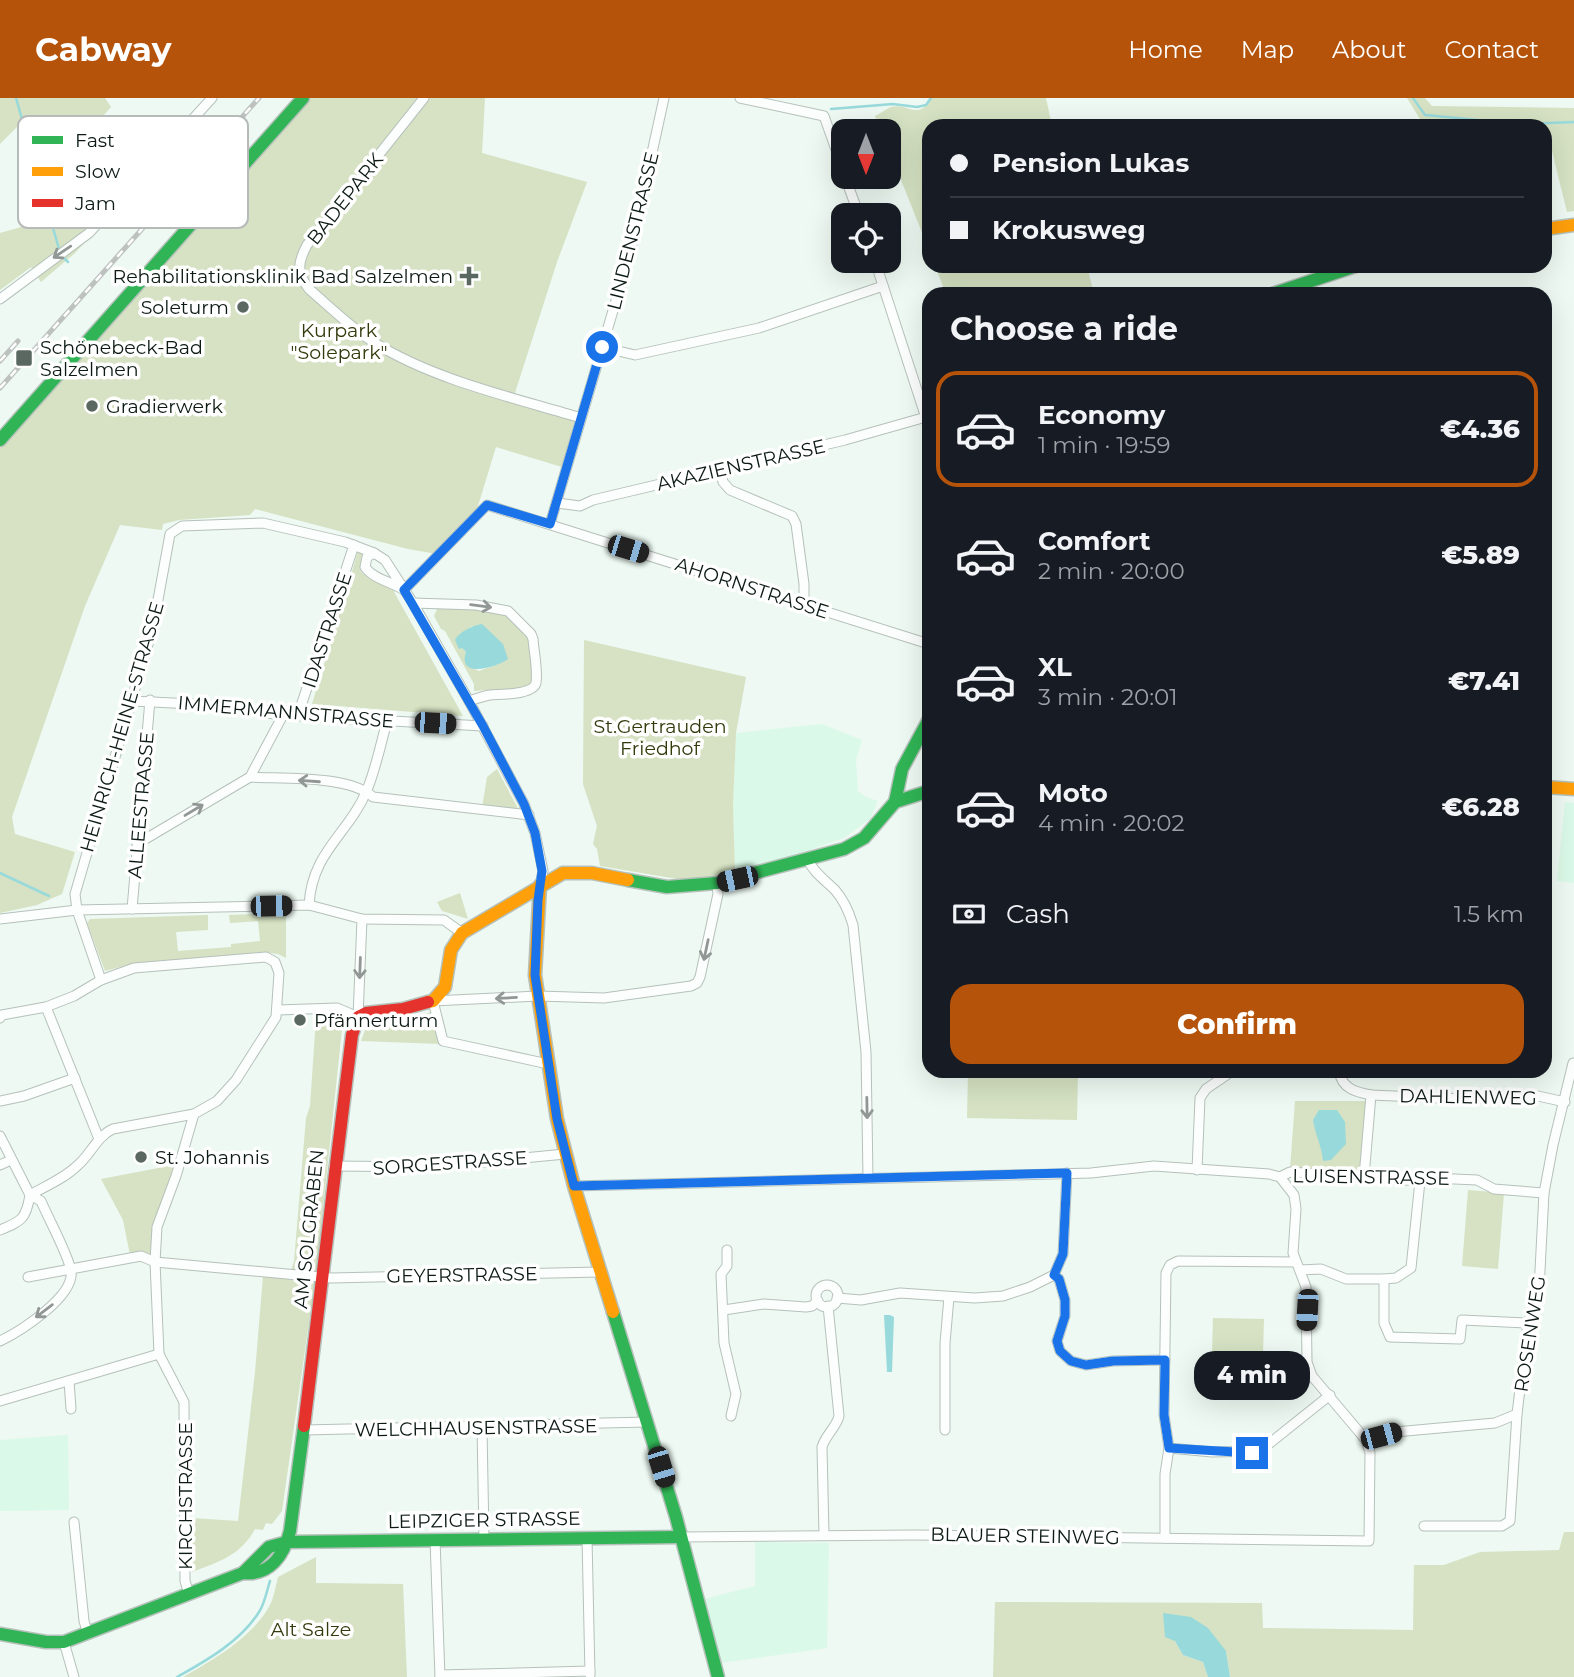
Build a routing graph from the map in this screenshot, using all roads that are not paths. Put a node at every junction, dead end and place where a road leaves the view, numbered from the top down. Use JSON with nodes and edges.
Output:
{"nodes":[{"id":1,"x":212,"y":98,"type":"edge"},
{"id":2,"x":303,"y":98,"type":"edge"},
{"id":3,"x":424,"y":98,"type":"edge"},
{"id":4,"x":664,"y":98,"type":"edge"},
{"id":5,"x":740,"y":98,"type":"edge"},
{"id":6,"x":196,"y":116,"type":"edge"},
{"id":7,"x":831,"y":137,"type":"edge"},
{"id":8,"x":248,"y":160,"type":"edge"},
{"id":9,"x":1574,"y":225,"type":"edge"},
{"id":10,"x":94,"y":228,"type":"edge"},
{"id":11,"x":188,"y":228,"type":"edge"},
{"id":12,"x":1552,"y":228,"type":"edge"},
{"id":13,"x":879,"y":273,"type":"edge"},
{"id":14,"x":1335,"y":273,"type":"edge"},
{"id":15,"x":883,"y":286,"type":"junction"},
{"id":16,"x":1293,"y":287,"type":"edge"},
{"id":17,"x":0,"y":299,"type":"edge"},
{"id":18,"x":602,"y":347,"type":"junction"},
{"id":19,"x":922,"y":404,"type":"edge"},
{"id":20,"x":582,"y":418,"type":"junction"},
{"id":21,"x":922,"y":423,"type":"edge"},
{"id":22,"x":0,"y":440,"type":"edge"},
{"id":23,"x":720,"y":468,"type":"junction"},
{"id":24,"x":557,"y":503,"type":"junction"},
{"id":25,"x":550,"y":524,"type":"junction"},
{"id":26,"x":354,"y":545,"type":"junction"},
{"id":27,"x":374,"y":553,"type":"junction"},
{"id":28,"x":404,"y":590,"type":"junction"},
{"id":29,"x":413,"y":603,"type":"junction"},
{"id":30,"x":804,"y":604,"type":"junction"},
{"id":31,"x":922,"y":642,"type":"edge"},
{"id":32,"x":132,"y":701,"type":"junction"},
{"id":33,"x":150,"y":701,"type":"junction"},
{"id":34,"x":469,"y":701,"type":"junction"},
{"id":35,"x":284,"y":715,"type":"junction"},
{"id":36,"x":298,"y":715,"type":"junction"},
{"id":37,"x":387,"y":721,"type":"junction"},
{"id":38,"x":483,"y":726,"type":"junction"},
{"id":39,"x":922,"y":731,"type":"edge"},
{"id":40,"x":250,"y":777,"type":"junction"},
{"id":41,"x":1552,"y":787,"type":"edge"},
{"id":42,"x":1574,"y":789,"type":"edge"},
{"id":43,"x":367,"y":791,"type":"junction"},
{"id":44,"x":922,"y":793,"type":"edge"},
{"id":45,"x":895,"y":802,"type":"junction"},
{"id":46,"x":529,"y":815,"type":"junction"},
{"id":47,"x":137,"y":844,"type":"junction"},
{"id":48,"x":808,"y":860,"type":"junction"},
{"id":49,"x":717,"y":883,"type":"junction"},
{"id":50,"x":540,"y":885,"type":"junction"},
{"id":51,"x":309,"y":905,"type":"junction"},
{"id":52,"x":132,"y":909,"type":"junction"},
{"id":53,"x":77,"y":910,"type":"junction"},
{"id":54,"x":0,"y":919,"type":"edge"},
{"id":55,"x":362,"y":919,"type":"junction"},
{"id":56,"x":462,"y":933,"type":"junction"},
{"id":57,"x":101,"y":981,"type":"junction"},
{"id":58,"x":538,"y":996,"type":"junction"},
{"id":59,"x":433,"y":1001,"type":"junction"},
{"id":60,"x":46,"y":1007,"type":"junction"},
{"id":61,"x":277,"y":1010,"type":"junction"},
{"id":62,"x":358,"y":1017,"type":"junction"},
{"id":63,"x":0,"y":1018,"type":"edge"},
{"id":64,"x":1573,"y":1063,"type":"edge"},
{"id":65,"x":548,"y":1065,"type":"junction"},
{"id":66,"x":75,"y":1078,"type":"junction"},
{"id":67,"x":1222,"y":1078,"type":"edge"},
{"id":68,"x":1342,"y":1078,"type":"edge"},
{"id":69,"x":1371,"y":1095,"type":"junction"},
{"id":70,"x":0,"y":1101,"type":"edge"},
{"id":71,"x":1565,"y":1102,"type":"junction"},
{"id":72,"x":194,"y":1114,"type":"junction"},
{"id":73,"x":0,"y":1136,"type":"edge"},
{"id":74,"x":99,"y":1139,"type":"junction"},
{"id":75,"x":565,"y":1154,"type":"junction"},
{"id":76,"x":11,"y":1160,"type":"junction"},
{"id":77,"x":0,"y":1165,"type":"edge"},
{"id":78,"x":334,"y":1166,"type":"junction"},
{"id":79,"x":1197,"y":1170,"type":"junction"},
{"id":80,"x":1067,"y":1173,"type":"junction"},
{"id":81,"x":1280,"y":1177,"type":"junction"},
{"id":82,"x":1364,"y":1177,"type":"junction"},
{"id":83,"x":868,"y":1178,"type":"junction"},
{"id":84,"x":1420,"y":1181,"type":"junction"},
{"id":85,"x":574,"y":1186,"type":"junction"},
{"id":86,"x":1544,"y":1194,"type":"junction"},
{"id":87,"x":30,"y":1195,"type":"junction"},
{"id":88,"x":0,"y":1230,"type":"edge"},
{"id":89,"x":727,"y":1250,"type":"dead end"},
{"id":90,"x":155,"y":1262,"type":"junction"},
{"id":91,"x":1297,"y":1266,"type":"junction"},
{"id":92,"x":71,"y":1270,"type":"junction"},
{"id":93,"x":600,"y":1272,"type":"junction"},
{"id":94,"x":1054,"y":1275,"type":"junction"},
{"id":95,"x":28,"y":1277,"type":"dead end"},
{"id":96,"x":324,"y":1278,"type":"junction"},
{"id":97,"x":1384,"y":1279,"type":"junction"},
{"id":98,"x":949,"y":1297,"type":"junction"},
{"id":99,"x":837,"y":1298,"type":"junction"},
{"id":100,"x":818,"y":1301,"type":"junction"},
{"id":101,"x":828,"y":1306,"type":"junction"},
{"id":102,"x":724,"y":1310,"type":"junction"},
{"id":103,"x":1528,"y":1323,"type":"junction"},
{"id":104,"x":0,"y":1341,"type":"edge"},
{"id":105,"x":159,"y":1354,"type":"junction"},
{"id":106,"x":1165,"y":1360,"type":"junction"},
{"id":107,"x":69,"y":1381,"type":"junction"},
{"id":108,"x":1330,"y":1395,"type":"junction"},
{"id":109,"x":0,"y":1401,"type":"edge"},
{"id":110,"x":71,"y":1409,"type":"dead end"},
{"id":111,"x":1517,"y":1414,"type":"junction"},
{"id":112,"x":731,"y":1416,"type":"dead end"},
{"id":113,"x":647,"y":1422,"type":"junction"},
{"id":114,"x":482,"y":1427,"type":"junction"},
{"id":115,"x":304,"y":1430,"type":"junction"},
{"id":116,"x":944,"y":1430,"type":"dead end"},
{"id":117,"x":1366,"y":1440,"type":"junction"},
{"id":118,"x":1169,"y":1448,"type":"junction"},
{"id":119,"x":74,"y":1522,"type":"dead end"},
{"id":120,"x":1424,"y":1526,"type":"dead end"},
{"id":121,"x":824,"y":1535,"type":"junction"},
{"id":122,"x":681,"y":1537,"type":"junction"},
{"id":123,"x":587,"y":1538,"type":"junction"},
{"id":124,"x":1165,"y":1538,"type":"junction"},
{"id":125,"x":484,"y":1539,"type":"junction"},
{"id":126,"x":435,"y":1540,"type":"junction"},
{"id":127,"x":287,"y":1542,"type":"junction"},
{"id":128,"x":189,"y":1594,"type":"junction"},
{"id":129,"x":0,"y":1634,"type":"edge"},
{"id":130,"x":88,"y":1634,"type":"junction"},
{"id":131,"x":64,"y":1643,"type":"junction"},
{"id":132,"x":590,"y":1674,"type":"edge"},
{"id":133,"x":440,"y":1676,"type":"edge"},
{"id":134,"x":74,"y":1677,"type":"edge"},
{"id":135,"x":718,"y":1677,"type":"edge"}],
"edges":[{"from":1,"to":6,"type":"street","one_way":true},
{"from":2,"to":8,"type":"street"},
{"from":3,"to":20,"type":"street","name":"BADEPARK"},
{"from":4,"to":18,"type":"street","name":"LINDENSTRASSE"},
{"from":5,"to":7,"type":"street"},
{"from":9,"to":12,"type":"street"},
{"from":10,"to":17,"type":"street","one_way":true},
{"from":11,"to":22,"type":"street"},
{"from":13,"to":15,"type":"street"},
{"from":14,"to":16,"type":"street"},
{"from":15,"to":18,"type":"street"},
{"from":15,"to":19,"type":"street"},
{"from":18,"to":20,"type":"street","name":"LINDENSTRASSE"},
{"from":20,"to":24,"type":"street","name":"LINDENSTRASSE"},
{"from":21,"to":23,"type":"street","name":"AKAZIENSTRASSE"},
{"from":23,"to":24,"type":"street","name":"AKAZIENSTRASSE"},
{"from":23,"to":30,"type":"street"},
{"from":24,"to":25,"type":"street","name":"LINDENSTRASSE"},
{"from":25,"to":28,"type":"street","name":"AHORNSTRASSE"},
{"from":25,"to":30,"type":"street","name":"AHORNSTRASSE"},
{"from":26,"to":27,"type":"street","name":"HEINRICH-HEINE-STRASSE"},
{"from":26,"to":32,"type":"street","name":"HEINRICH-HEINE-STRASSE"},
{"from":26,"to":36,"type":"street","name":"IDASTRASSE"},
{"from":27,"to":28,"type":"street"},
{"from":27,"to":28,"type":"street"},
{"from":28,"to":29,"type":"street"},
{"from":29,"to":34,"type":"street"},
{"from":29,"to":34,"type":"street","one_way":true},
{"from":30,"to":31,"type":"street","name":"AHORNSTRASSE"},
{"from":32,"to":33,"type":"street","name":"IMMERMANNSTRASSE"},
{"from":32,"to":53,"type":"street","name":"HEINRICH-HEINE-STRASSE"},
{"from":33,"to":35,"type":"street","name":"IMMERMANNSTRASSE"},
{"from":33,"to":47,"type":"street","name":"ALLEESTRASSE"},
{"from":34,"to":38,"type":"street"},
{"from":35,"to":36,"type":"street","name":"IMMERMANNSTRASSE"},
{"from":35,"to":40,"type":"street"},
{"from":36,"to":37,"type":"street","name":"IMMERMANNSTRASSE"},
{"from":37,"to":38,"type":"street","name":"IMMERMANNSTRASSE"},
{"from":37,"to":43,"type":"street"},
{"from":38,"to":46,"type":"street"},
{"from":39,"to":45,"type":"street"},
{"from":43,"to":40,"type":"street","one_way":true},
{"from":47,"to":40,"type":"street","one_way":true},
{"from":41,"to":42,"type":"street"},
{"from":43,"to":46,"type":"street"},
{"from":43,"to":51,"type":"street"},
{"from":44,"to":45,"type":"street"},
{"from":45,"to":48,"type":"street"},
{"from":46,"to":50,"type":"street"},
{"from":47,"to":52,"type":"street","name":"ALLEESTRASSE"},
{"from":48,"to":49,"type":"street"},
{"from":48,"to":83,"type":"street","one_way":true},
{"from":49,"to":50,"type":"street"},
{"from":49,"to":58,"type":"street","one_way":true},
{"from":50,"to":56,"type":"street"},
{"from":50,"to":58,"type":"street"},
{"from":51,"to":52,"type":"street"},
{"from":51,"to":55,"type":"street"},
{"from":52,"to":53,"type":"street"},
{"from":53,"to":54,"type":"street"},
{"from":53,"to":57,"type":"street","name":"HEINRICH-HEINE-STRASSE"},
{"from":55,"to":56,"type":"street"},
{"from":55,"to":62,"type":"street","name":"AM SOLGRABEN","one_way":true},
{"from":56,"to":59,"type":"street"},
{"from":57,"to":60,"type":"street"},
{"from":57,"to":61,"type":"street"},
{"from":58,"to":59,"type":"street","one_way":true},
{"from":58,"to":65,"type":"street"},
{"from":59,"to":62,"type":"street"},
{"from":59,"to":65,"type":"street"},
{"from":60,"to":63,"type":"street"},
{"from":60,"to":66,"type":"street"},
{"from":61,"to":62,"type":"street"},
{"from":61,"to":72,"type":"street"},
{"from":62,"to":78,"type":"street","name":"AM SOLGRABEN"},
{"from":64,"to":71,"type":"street","name":"ROSENWEG"},
{"from":65,"to":75,"type":"street"},
{"from":66,"to":70,"type":"street"},
{"from":66,"to":74,"type":"street"},
{"from":67,"to":79,"type":"street"},
{"from":68,"to":69,"type":"street"},
{"from":69,"to":71,"type":"street","name":"DAHLIENWEG"},
{"from":69,"to":82,"type":"street"},
{"from":71,"to":86,"type":"street","name":"ROSENWEG"},
{"from":72,"to":74,"type":"street"},
{"from":72,"to":90,"type":"street","name":"KIRCHSTRASSE"},
{"from":73,"to":76,"type":"street"},
{"from":74,"to":87,"type":"street"},
{"from":75,"to":78,"type":"street","name":"SORGESTRASSE"},
{"from":75,"to":85,"type":"street"},
{"from":76,"to":77,"type":"street"},
{"from":76,"to":87,"type":"street"},
{"from":78,"to":96,"type":"street","name":"AM SOLGRABEN"},
{"from":79,"to":80,"type":"street","name":"LUISENSTRASSE"},
{"from":79,"to":81,"type":"street","name":"LUISENSTRASSE"},
{"from":80,"to":83,"type":"street","name":"LUISENSTRASSE"},
{"from":80,"to":94,"type":"street"},
{"from":81,"to":82,"type":"street","name":"LUISENSTRASSE"},
{"from":81,"to":91,"type":"street"},
{"from":82,"to":84,"type":"street","name":"LUISENSTRASSE"},
{"from":83,"to":85,"type":"street","name":"LUISENSTRASSE"},
{"from":84,"to":86,"type":"street","name":"LUISENSTRASSE"},
{"from":84,"to":97,"type":"street"},
{"from":85,"to":93,"type":"street"},
{"from":86,"to":103,"type":"street","name":"ROSENWEG"},
{"from":87,"to":88,"type":"street"},
{"from":87,"to":92,"type":"street"},
{"from":89,"to":102,"type":"street"},
{"from":90,"to":92,"type":"street","name":"GEYERSTRASSE"},
{"from":90,"to":96,"type":"street","name":"GEYERSTRASSE"},
{"from":90,"to":105,"type":"street","name":"KIRCHSTRASSE"},
{"from":91,"to":97,"type":"street"},
{"from":91,"to":106,"type":"street"},
{"from":91,"to":108,"type":"street"},
{"from":92,"to":95,"type":"street","name":"GEYERSTRASSE"},
{"from":92,"to":104,"type":"street","one_way":true},
{"from":93,"to":96,"type":"street","name":"GEYERSTRASSE"},
{"from":93,"to":113,"type":"street"},
{"from":94,"to":98,"type":"street"},
{"from":94,"to":106,"type":"street"},
{"from":96,"to":115,"type":"street","name":"AM SOLGRABEN"},
{"from":97,"to":103,"type":"street"},
{"from":98,"to":99,"type":"street"},
{"from":98,"to":116,"type":"street"},
{"from":99,"to":100,"type":"street"},
{"from":99,"to":101,"type":"street"},
{"from":100,"to":101,"type":"street"},
{"from":100,"to":102,"type":"street"},
{"from":101,"to":121,"type":"street"},
{"from":102,"to":112,"type":"street"},
{"from":103,"to":111,"type":"street","name":"ROSENWEG"},
{"from":105,"to":107,"type":"street"},
{"from":105,"to":128,"type":"street","name":"KIRCHSTRASSE"},
{"from":106,"to":118,"type":"street"},
{"from":107,"to":109,"type":"street"},
{"from":107,"to":110,"type":"street"},
{"from":108,"to":117,"type":"street"},
{"from":108,"to":118,"type":"street"},
{"from":111,"to":117,"type":"street"},
{"from":111,"to":120,"type":"street","name":"ROSENWEG"},
{"from":113,"to":114,"type":"street","name":"WELCHHAUSENSTRASSE"},
{"from":113,"to":122,"type":"street"},
{"from":114,"to":115,"type":"street","name":"WELCHHAUSENSTRASSE"},
{"from":114,"to":125,"type":"street"},
{"from":115,"to":127,"type":"street","name":"AM SOLGRABEN"},
{"from":117,"to":124,"type":"street","name":"BLAUER STEINWEG"},
{"from":118,"to":124,"type":"street"},
{"from":119,"to":130,"type":"street"},
{"from":121,"to":122,"type":"street","name":"BLAUER STEINWEG"},
{"from":121,"to":124,"type":"street","name":"BLAUER STEINWEG"},
{"from":122,"to":123,"type":"street","name":"LEIPZIGER STRASSE"},
{"from":122,"to":135,"type":"street"},
{"from":123,"to":125,"type":"street","name":"LEIPZIGER STRASSE"},
{"from":123,"to":132,"type":"street"},
{"from":125,"to":126,"type":"street","name":"LEIPZIGER STRASSE"},
{"from":126,"to":127,"type":"street","name":"LEIPZIGER STRASSE"},
{"from":126,"to":133,"type":"street"},
{"from":127,"to":128,"type":"street","name":"LEIPZIGER STRASSE"},
{"from":128,"to":130,"type":"street","name":"LEIPZIGER STRASSE"},
{"from":129,"to":131,"type":"street","name":"LEIPZIGER STRASSE"},
{"from":130,"to":131,"type":"street","name":"LEIPZIGER STRASSE"},
{"from":131,"to":134,"type":"street"},
{"from":132,"to":133,"type":"street"}]}
